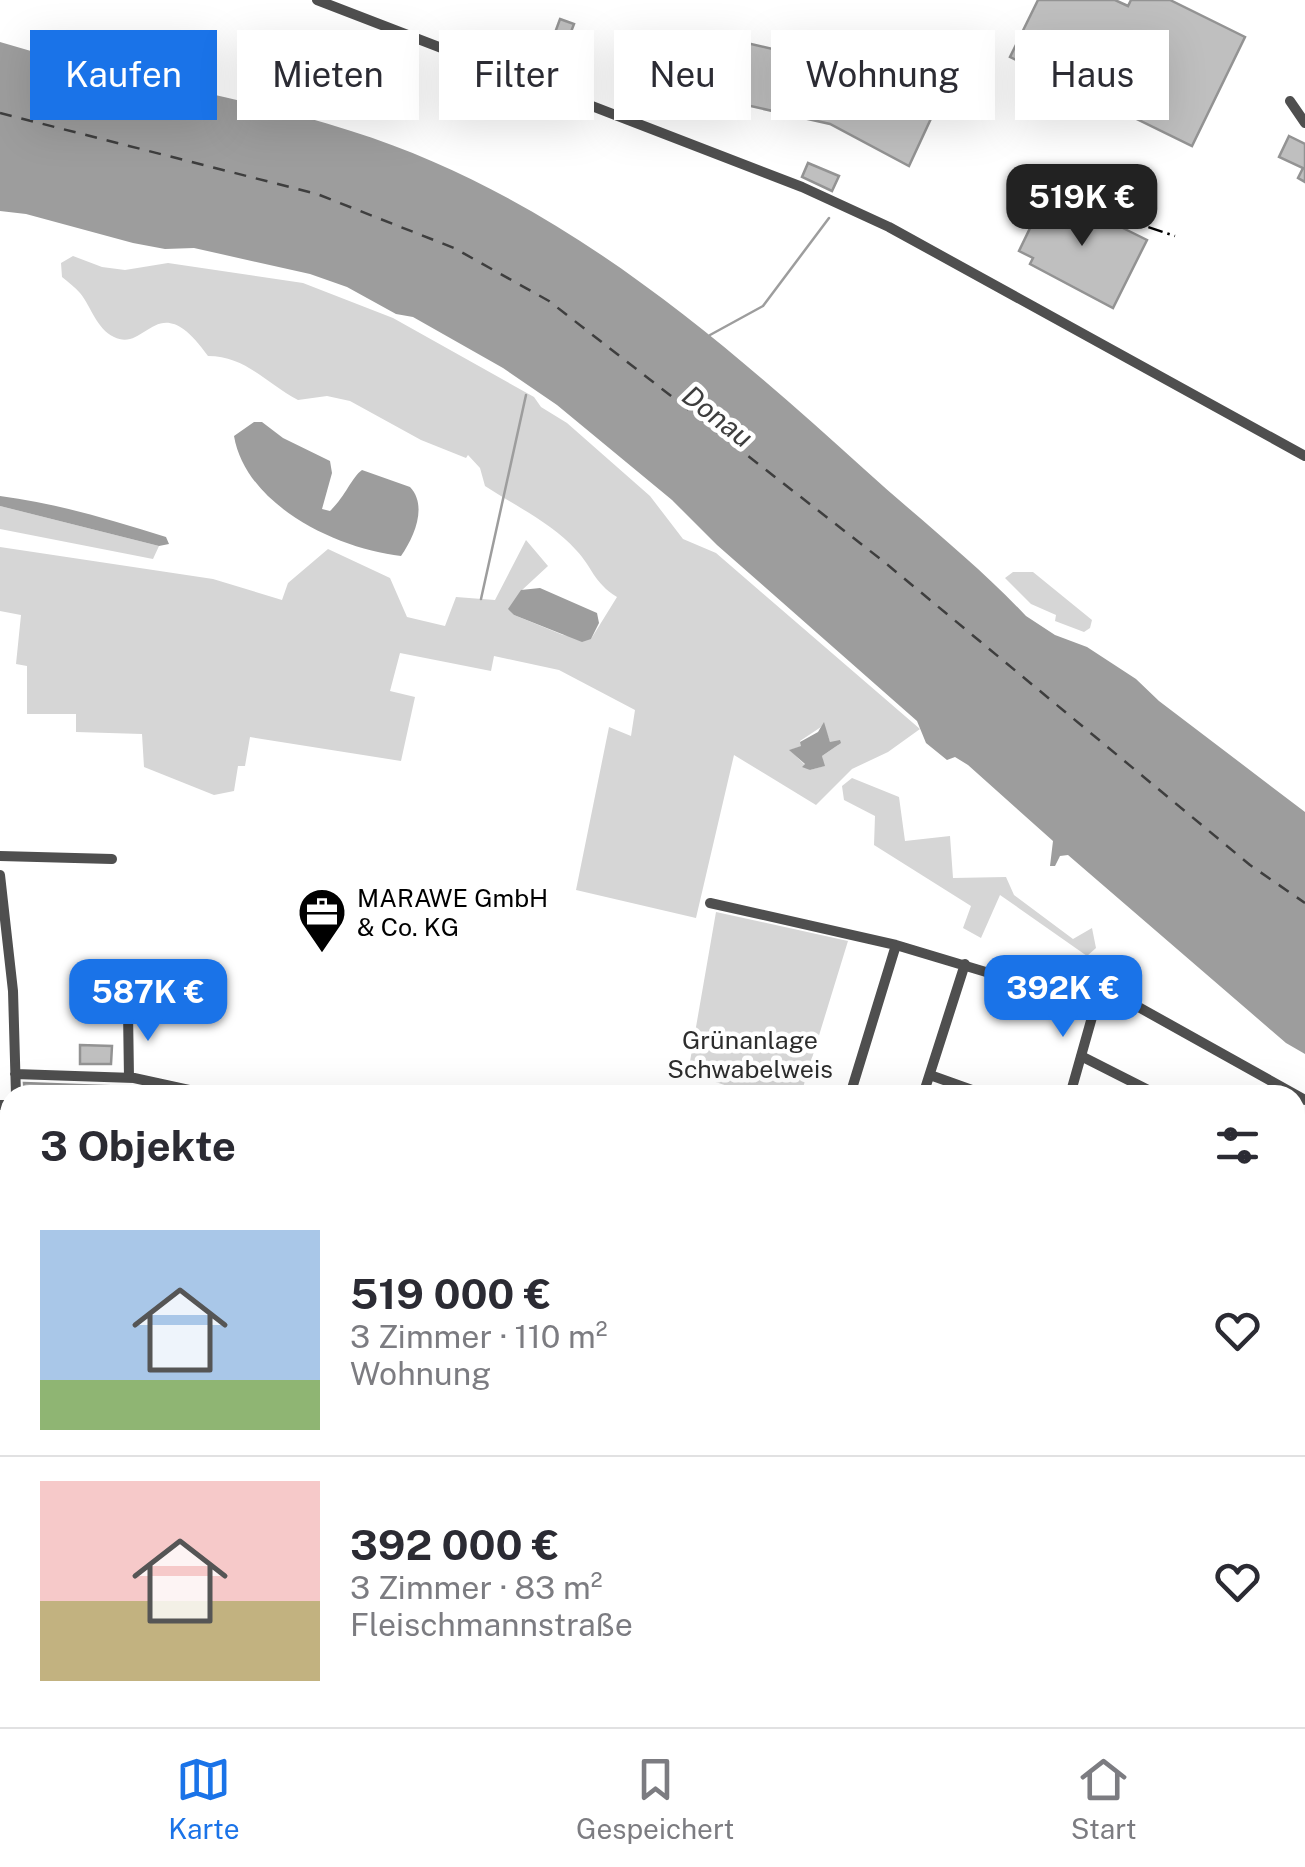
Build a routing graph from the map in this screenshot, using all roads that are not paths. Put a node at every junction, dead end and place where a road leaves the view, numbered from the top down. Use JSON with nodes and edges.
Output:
{"nodes":[{"id":1,"x":317,"y":0,"type":"edge"},
{"id":2,"x":1290,"y":101,"type":"dead end"},
{"id":3,"x":1305,"y":123,"type":"edge"},
{"id":4,"x":1305,"y":456,"type":"edge"},
{"id":5,"x":0,"y":856,"type":"edge"},
{"id":6,"x":112,"y":858,"type":"dead end"},
{"id":7,"x":0,"y":875,"type":"edge"},
{"id":8,"x":710,"y":903,"type":"dead end"},
{"id":9,"x":896,"y":945,"type":"junction"},
{"id":10,"x":965,"y":964,"type":"junction"},
{"id":11,"x":1098,"y":996,"type":"junction"},
{"id":12,"x":128,"y":1011,"type":"dead end"},
{"id":13,"x":1081,"y":1056,"type":"junction"},
{"id":14,"x":15,"y":1074,"type":"junction"},
{"id":15,"x":930,"y":1075,"type":"junction"},
{"id":16,"x":128,"y":1078,"type":"junction"},
{"id":17,"x":16,"y":1085,"type":"edge"},
{"id":18,"x":163,"y":1085,"type":"edge"},
{"id":19,"x":853,"y":1085,"type":"edge"},
{"id":20,"x":926,"y":1085,"type":"edge"},
{"id":21,"x":958,"y":1085,"type":"edge"},
{"id":22,"x":1073,"y":1085,"type":"edge"},
{"id":23,"x":1137,"y":1085,"type":"edge"},
{"id":24,"x":1279,"y":1085,"type":"edge"}],
"edges":[{"from":1,"to":4,"type":"street"},
{"from":2,"to":3,"type":"street"},
{"from":5,"to":6,"type":"street"},
{"from":7,"to":14,"type":"street"},
{"from":8,"to":9,"type":"street"},
{"from":9,"to":10,"type":"street"},
{"from":9,"to":19,"type":"street"},
{"from":10,"to":11,"type":"street"},
{"from":10,"to":15,"type":"street"},
{"from":11,"to":13,"type":"street"},
{"from":11,"to":24,"type":"street"},
{"from":12,"to":16,"type":"street"},
{"from":13,"to":22,"type":"street"},
{"from":13,"to":23,"type":"street"},
{"from":14,"to":16,"type":"street"},
{"from":14,"to":17,"type":"street"},
{"from":15,"to":20,"type":"street"},
{"from":15,"to":21,"type":"street"},
{"from":16,"to":18,"type":"street"}]}
